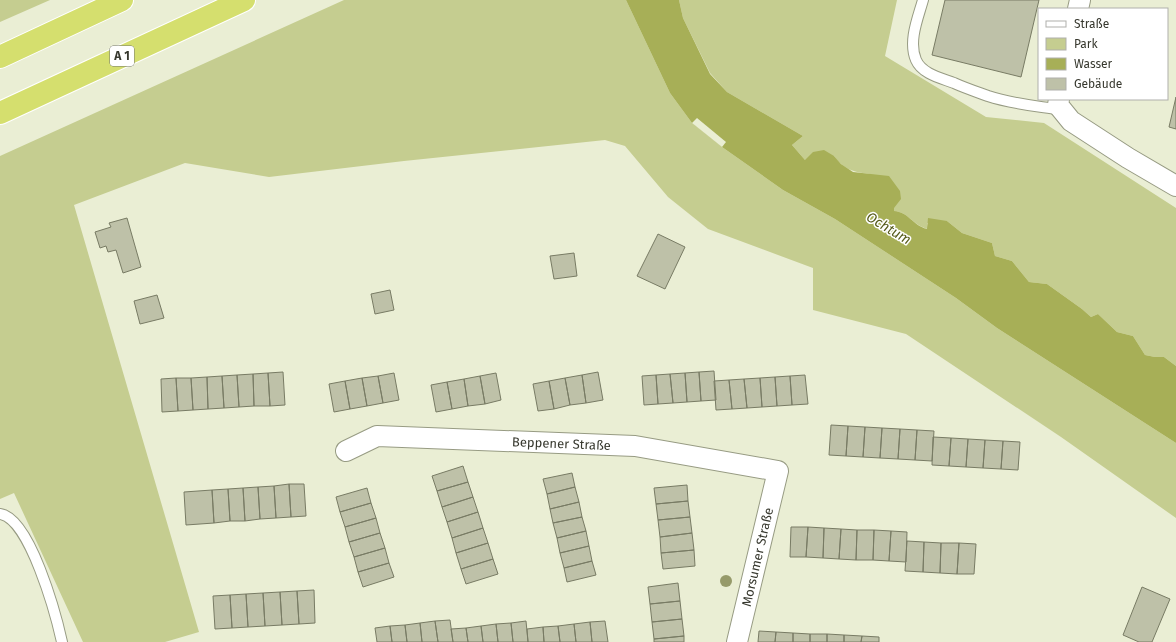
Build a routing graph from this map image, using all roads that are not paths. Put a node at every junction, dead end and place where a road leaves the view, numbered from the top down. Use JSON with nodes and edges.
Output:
{"nodes":[{"id":1,"x":122,"y":0,"type":"edge"},
{"id":2,"x":244,"y":0,"type":"edge"},
{"id":3,"x":922,"y":0,"type":"edge"},
{"id":4,"x":0,"y":57,"type":"edge"},
{"id":5,"x":1061,"y":105,"type":"edge"},
{"id":6,"x":0,"y":113,"type":"edge"},
{"id":7,"x":1176,"y":186,"type":"edge"},
{"id":8,"x":346,"y":451,"type":"dead end"},
{"id":9,"x":778,"y":472,"type":"joint"},
{"id":10,"x":0,"y":514,"type":"edge"},
{"id":11,"x":62,"y":642,"type":"edge"},
{"id":12,"x":737,"y":642,"type":"edge"}],
"edges":[{"from":1,"to":4,"type":"highway"},
{"from":2,"to":6,"type":"highway","number":"A 1"},
{"from":3,"to":5,"type":"lane"},
{"from":5,"to":7,"type":"street"},
{"from":8,"to":9,"type":"street","name":"Beppener Straße"},
{"from":9,"to":12,"type":"street","name":"Morsumer Straße"},
{"from":10,"to":11,"type":"lane"}]}
